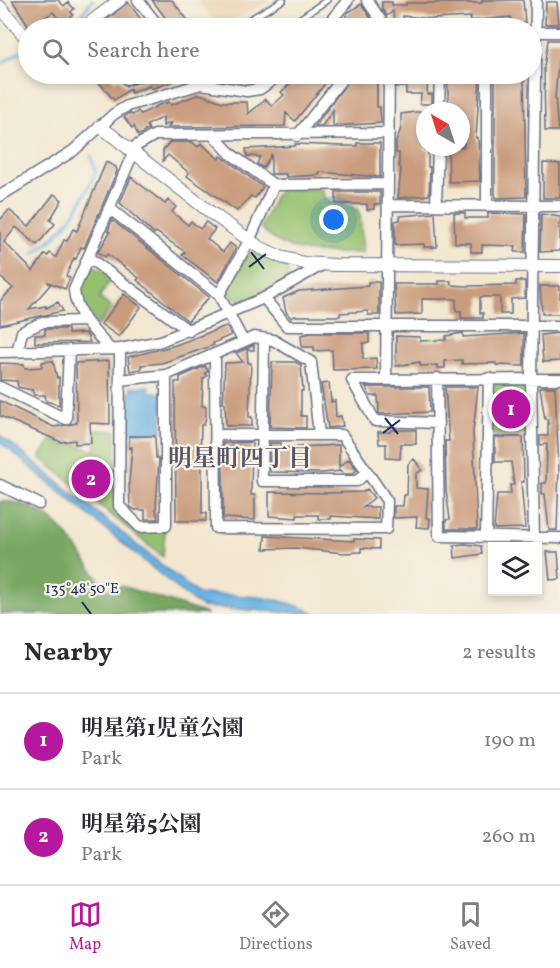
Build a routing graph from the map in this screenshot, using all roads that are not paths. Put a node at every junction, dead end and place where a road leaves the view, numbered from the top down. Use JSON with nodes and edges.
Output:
{"nodes":[{"id":1,"x":120,"y":0,"type":"edge"},
{"id":2,"x":138,"y":0,"type":"edge"},
{"id":3,"x":283,"y":0,"type":"edge"},
{"id":4,"x":327,"y":0,"type":"edge"},
{"id":5,"x":348,"y":0,"type":"edge"},
{"id":6,"x":367,"y":0,"type":"edge"},
{"id":7,"x":536,"y":0,"type":"edge"},
{"id":8,"x":0,"y":7,"type":"edge"},
{"id":9,"x":98,"y":18,"type":"edge"},
{"id":10,"x":152,"y":18,"type":"edge"},
{"id":11,"x":250,"y":18,"type":"edge"},
{"id":12,"x":301,"y":18,"type":"edge"},
{"id":13,"x":333,"y":18,"type":"edge"},
{"id":14,"x":379,"y":18,"type":"edge"},
{"id":15,"x":534,"y":18,"type":"edge"},
{"id":16,"x":18,"y":28,"type":"edge"},
{"id":17,"x":542,"y":32,"type":"edge"},
{"id":18,"x":560,"y":32,"type":"edge"},
{"id":19,"x":201,"y":84,"type":"edge"},
{"id":20,"x":201,"y":84,"type":"edge"},
{"id":21,"x":269,"y":84,"type":"edge"},
{"id":22,"x":338,"y":84,"type":"edge"},
{"id":23,"x":389,"y":84,"type":"edge"},
{"id":24,"x":440,"y":84,"type":"edge"},
{"id":25,"x":487,"y":84,"type":"edge"},
{"id":26,"x":533,"y":84,"type":"edge"},
{"id":27,"x":439,"y":102,"type":"edge"},
{"id":28,"x":100,"y":126,"type":"junction"},
{"id":29,"x":388,"y":133,"type":"junction"},
{"id":30,"x":214,"y":136,"type":"junction"},
{"id":31,"x":297,"y":136,"type":"junction"},
{"id":32,"x":131,"y":151,"type":"junction"},
{"id":33,"x":438,"y":156,"type":"edge"},
{"id":34,"x":388,"y":184,"type":"junction"},
{"id":35,"x":274,"y":185,"type":"junction"},
{"id":36,"x":0,"y":196,"type":"edge"},
{"id":37,"x":388,"y":205,"type":"junction"},
{"id":38,"x":436,"y":205,"type":"junction"},
{"id":39,"x":487,"y":206,"type":"junction"},
{"id":40,"x":534,"y":206,"type":"junction"},
{"id":41,"x":560,"y":206,"type":"edge"},
{"id":42,"x":109,"y":208,"type":"junction"},
{"id":43,"x":249,"y":241,"type":"junction"},
{"id":44,"x":88,"y":258,"type":"junction"},
{"id":45,"x":322,"y":265,"type":"junction"},
{"id":46,"x":387,"y":265,"type":"junction"},
{"id":47,"x":534,"y":266,"type":"junction"},
{"id":48,"x":560,"y":266,"type":"edge"},
{"id":49,"x":219,"y":295,"type":"junction"},
{"id":50,"x":264,"y":298,"type":"junction"},
{"id":51,"x":228,"y":313,"type":"junction"},
{"id":52,"x":85,"y":321,"type":"junction"},
{"id":53,"x":387,"y":324,"type":"junction"},
{"id":54,"x":560,"y":326,"type":"edge"},
{"id":55,"x":531,"y":327,"type":"junction"},
{"id":56,"x":189,"y":331,"type":"junction"},
{"id":57,"x":243,"y":341,"type":"junction"},
{"id":58,"x":264,"y":341,"type":"junction"},
{"id":59,"x":115,"y":349,"type":"junction"},
{"id":60,"x":69,"y":350,"type":"junction"},
{"id":61,"x":0,"y":352,"type":"edge"},
{"id":62,"x":17,"y":352,"type":"junction"},
{"id":63,"x":215,"y":356,"type":"junction"},
{"id":64,"x":166,"y":375,"type":"junction"},
{"id":65,"x":387,"y":378,"type":"junction"},
{"id":66,"x":437,"y":378,"type":"junction"},
{"id":67,"x":489,"y":378,"type":"junction"},
{"id":68,"x":531,"y":379,"type":"junction"},
{"id":69,"x":560,"y":379,"type":"edge"},
{"id":70,"x":120,"y":380,"type":"junction"},
{"id":71,"x":0,"y":387,"type":"edge"},
{"id":72,"x":438,"y":423,"type":"junction"},
{"id":73,"x":216,"y":435,"type":"junction"},
{"id":74,"x":261,"y":435,"type":"junction"},
{"id":75,"x":319,"y":435,"type":"junction"},
{"id":76,"x":367,"y":472,"type":"junction"},
{"id":77,"x":0,"y":485,"type":"edge"},
{"id":78,"x":39,"y":504,"type":"dead end"},
{"id":79,"x":486,"y":537,"type":"junction"},
{"id":80,"x":534,"y":537,"type":"junction"},
{"id":81,"x":560,"y":538,"type":"edge"}],
"edges":[{"from":1,"to":9,"type":"street"},
{"from":2,"to":10,"type":"street"},
{"from":3,"to":11,"type":"lane"},
{"from":4,"to":12,"type":"lane"},
{"from":5,"to":13,"type":"street"},
{"from":6,"to":14,"type":"street"},
{"from":7,"to":15,"type":"street"},
{"from":8,"to":16,"type":"street"},
{"from":17,"to":18,"type":"street"},
{"from":19,"to":21,"type":"street"},
{"from":20,"to":28,"type":"street"},
{"from":22,"to":31,"type":"street"},
{"from":23,"to":29,"type":"street"},
{"from":24,"to":27,"type":"street"},
{"from":25,"to":39,"type":"street"},
{"from":26,"to":40,"type":"street"},
{"from":28,"to":32,"type":"street"},
{"from":28,"to":36,"type":"street"},
{"from":29,"to":31,"type":"street"},
{"from":29,"to":34,"type":"street"},
{"from":30,"to":31,"type":"street"},
{"from":30,"to":32,"type":"street"},
{"from":30,"to":35,"type":"street"},
{"from":32,"to":42,"type":"street"},
{"from":32,"to":43,"type":"street"},
{"from":33,"to":38,"type":"street"},
{"from":34,"to":35,"type":"street"},
{"from":34,"to":37,"type":"street"},
{"from":35,"to":43,"type":"street"},
{"from":37,"to":38,"type":"street"},
{"from":37,"to":46,"type":"street"},
{"from":38,"to":39,"type":"street"},
{"from":39,"to":40,"type":"street"},
{"from":40,"to":41,"type":"street"},
{"from":40,"to":47,"type":"street"},
{"from":42,"to":44,"type":"street"},
{"from":42,"to":49,"type":"street"},
{"from":43,"to":45,"type":"street"},
{"from":43,"to":49,"type":"street"},
{"from":44,"to":52,"type":"street"},
{"from":44,"to":56,"type":"street"},
{"from":45,"to":46,"type":"street"},
{"from":45,"to":50,"type":"street"},
{"from":46,"to":47,"type":"street"},
{"from":46,"to":53,"type":"street"},
{"from":47,"to":48,"type":"street"},
{"from":47,"to":55,"type":"street"},
{"from":49,"to":51,"type":"street"},
{"from":50,"to":51,"type":"street"},
{"from":50,"to":53,"type":"street"},
{"from":51,"to":56,"type":"street"},
{"from":51,"to":57,"type":"street"},
{"from":52,"to":59,"type":"street"},
{"from":52,"to":62,"type":"street"},
{"from":53,"to":55,"type":"street"},
{"from":53,"to":65,"type":"street"},
{"from":54,"to":55,"type":"street"},
{"from":55,"to":68,"type":"street"},
{"from":56,"to":59,"type":"street"},
{"from":57,"to":58,"type":"street"},
{"from":57,"to":63,"type":"street"},
{"from":58,"to":74,"type":"street"},
{"from":58,"to":75,"type":"street"},
{"from":59,"to":60,"type":"street"},
{"from":59,"to":70,"type":"street"},
{"from":60,"to":62,"type":"street"},
{"from":60,"to":71,"type":"street"},
{"from":61,"to":62,"type":"street"},
{"from":63,"to":64,"type":"street"},
{"from":63,"to":73,"type":"street"},
{"from":64,"to":70,"type":"street"},
{"from":64,"to":70,"type":"street"},
{"from":65,"to":66,"type":"street"},
{"from":65,"to":72,"type":"street"},
{"from":66,"to":67,"type":"street"},
{"from":66,"to":72,"type":"street"},
{"from":67,"to":68,"type":"street"},
{"from":67,"to":79,"type":"street"},
{"from":68,"to":69,"type":"street"},
{"from":68,"to":80,"type":"street"},
{"from":72,"to":79,"type":"street"},
{"from":73,"to":74,"type":"street"},
{"from":73,"to":76,"type":"street"},
{"from":74,"to":75,"type":"street"},
{"from":74,"to":76,"type":"street"},
{"from":75,"to":76,"type":"street"},
{"from":77,"to":78,"type":"street"},
{"from":79,"to":80,"type":"street"},
{"from":80,"to":81,"type":"street"}]}
